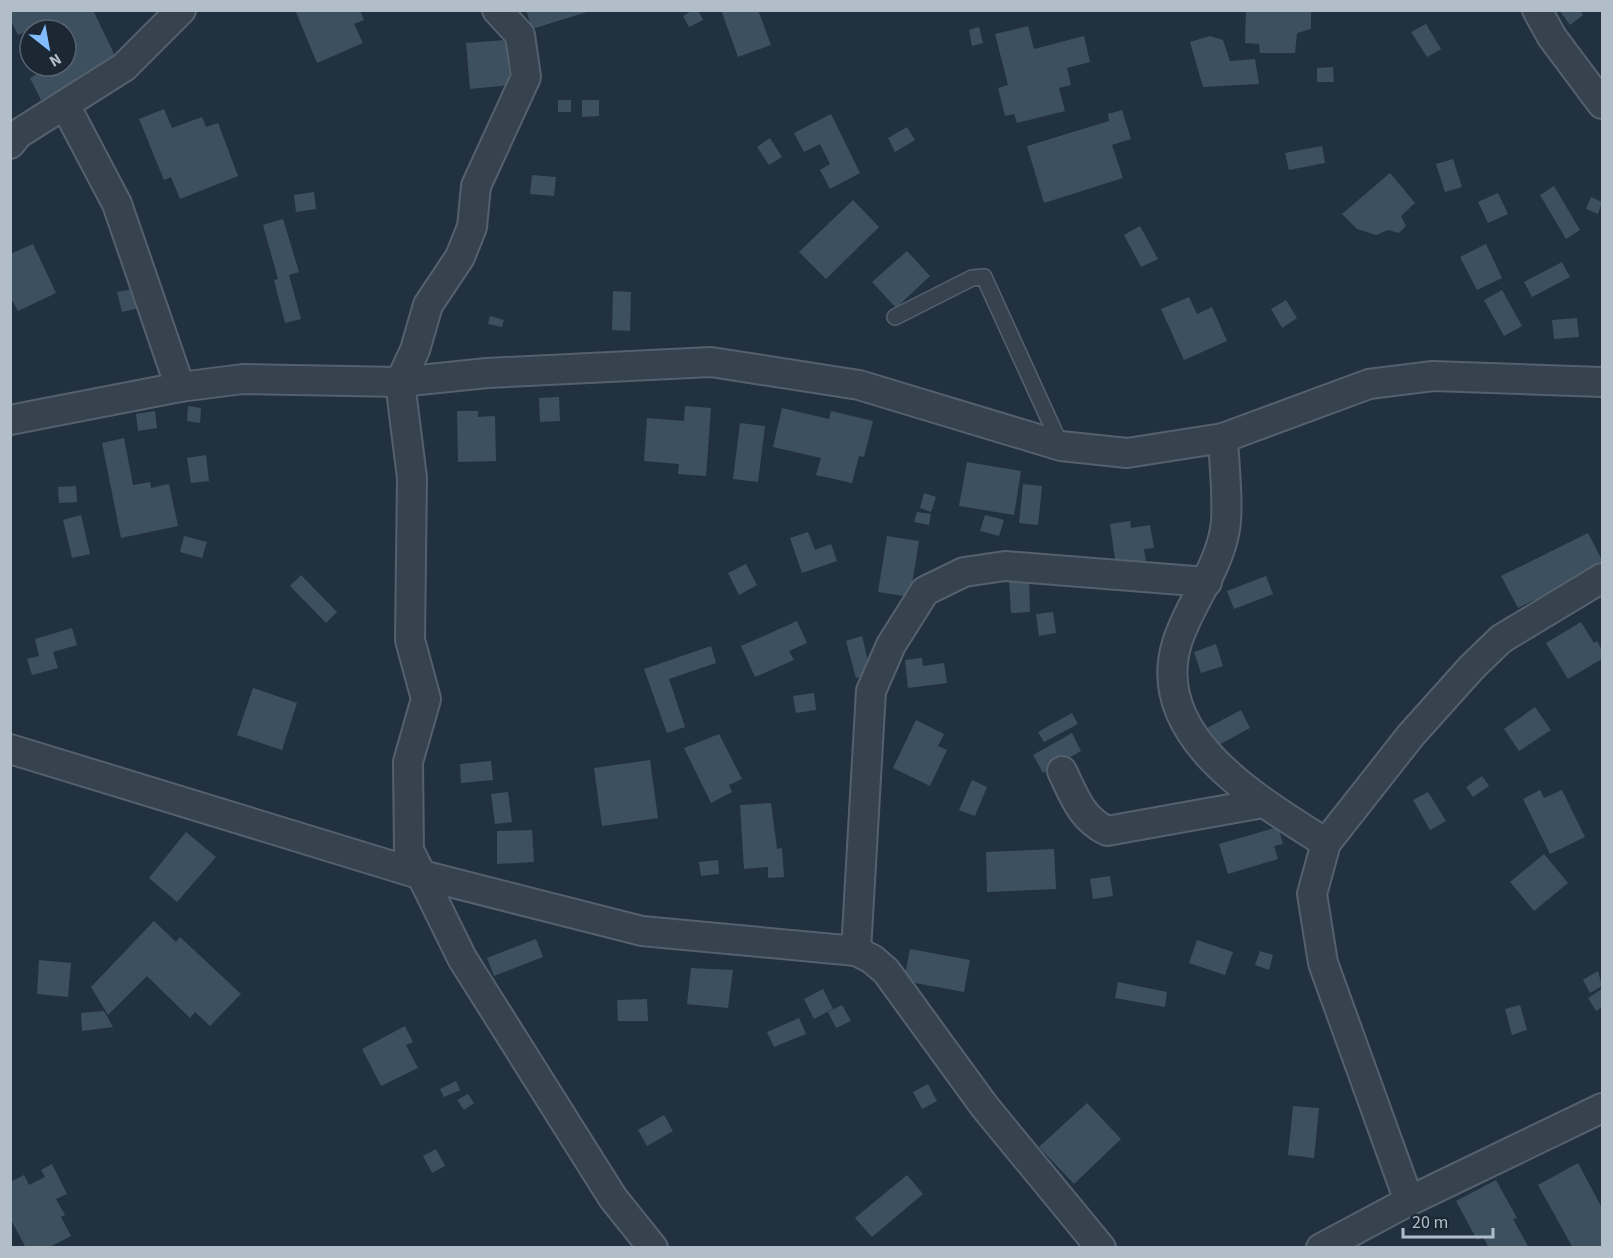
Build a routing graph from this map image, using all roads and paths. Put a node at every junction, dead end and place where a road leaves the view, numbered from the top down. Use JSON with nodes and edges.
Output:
{"nodes":[{"id":1,"x":181,"y":10,"type":"edge"},
{"id":2,"x":497,"y":10,"type":"edge"},
{"id":3,"x":1537,"y":10,"type":"edge"},
{"id":4,"x":65,"y":105,"type":"junction"},
{"id":5,"x":1602,"y":105,"type":"edge"},
{"id":6,"x":10,"y":144,"type":"edge"},
{"id":7,"x":895,"y":317,"type":"dead end"},
{"id":8,"x":400,"y":382,"type":"junction"},
{"id":9,"x":1602,"y":382,"type":"edge"},
{"id":10,"x":180,"y":387,"type":"junction"},
{"id":11,"x":10,"y":420,"type":"edge"},
{"id":12,"x":1223,"y":438,"type":"junction"},
{"id":13,"x":1061,"y":446,"type":"junction"},
{"id":14,"x":1602,"y":578,"type":"edge"},
{"id":15,"x":1207,"y":582,"type":"junction"},
{"id":16,"x":10,"y":749,"type":"edge"},
{"id":17,"x":1062,"y":771,"type":"dead end"},
{"id":18,"x":1263,"y":803,"type":"junction"},
{"id":19,"x":1326,"y":843,"type":"junction"},
{"id":20,"x":422,"y":875,"type":"junction"},
{"id":21,"x":856,"y":951,"type":"junction"},
{"id":22,"x":1602,"y":1108,"type":"edge"},
{"id":23,"x":1409,"y":1201,"type":"junction"},
{"id":24,"x":653,"y":1248,"type":"edge"},
{"id":25,"x":1101,"y":1248,"type":"edge"},
{"id":26,"x":1321,"y":1248,"type":"edge"}],
"edges":[{"from":1,"to":4,"type":"street"},
{"from":2,"to":8,"type":"street"},
{"from":3,"to":5,"type":"street"},
{"from":4,"to":6,"type":"street"},
{"from":4,"to":10,"type":"street"},
{"from":7,"to":13,"type":"lane"},
{"from":8,"to":10,"type":"street"},
{"from":8,"to":13,"type":"street"},
{"from":8,"to":20,"type":"street"},
{"from":9,"to":12,"type":"street"},
{"from":10,"to":11,"type":"street"},
{"from":12,"to":13,"type":"street"},
{"from":12,"to":15,"type":"street"},
{"from":14,"to":19,"type":"street"},
{"from":15,"to":18,"type":"street"},
{"from":15,"to":21,"type":"street"},
{"from":16,"to":20,"type":"street"},
{"from":17,"to":18,"type":"street"},
{"from":18,"to":19,"type":"street"},
{"from":19,"to":23,"type":"street"},
{"from":20,"to":21,"type":"street"},
{"from":20,"to":24,"type":"street"},
{"from":21,"to":25,"type":"street"},
{"from":22,"to":23,"type":"street"},
{"from":23,"to":26,"type":"street"}]}
